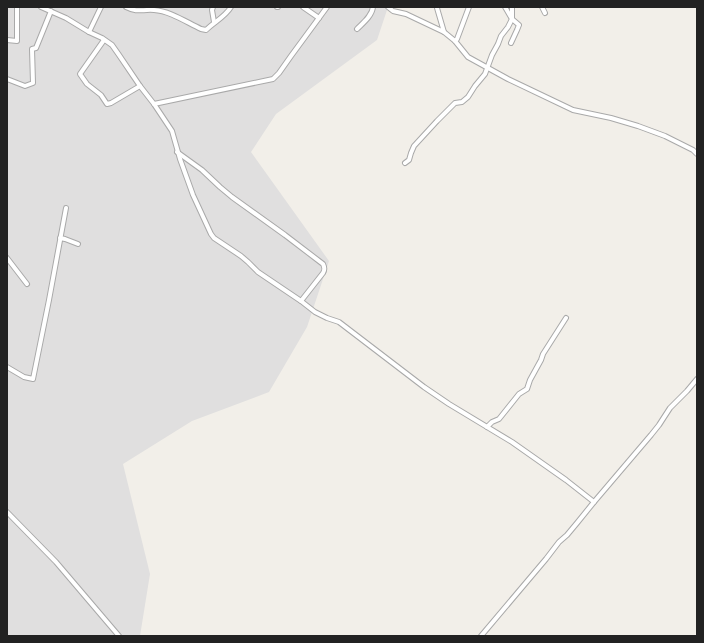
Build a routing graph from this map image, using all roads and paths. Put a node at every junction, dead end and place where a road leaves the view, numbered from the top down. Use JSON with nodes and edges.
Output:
{"nodes":[{"id":1,"x":17,"y":7,"type":"edge"},
{"id":2,"x":41,"y":7,"type":"edge"},
{"id":3,"x":100,"y":7,"type":"edge"},
{"id":4,"x":214,"y":7,"type":"edge"},
{"id":5,"x":231,"y":7,"type":"edge"},
{"id":6,"x":303,"y":7,"type":"edge"},
{"id":7,"x":327,"y":7,"type":"edge"},
{"id":8,"x":373,"y":7,"type":"edge"},
{"id":9,"x":388,"y":7,"type":"edge"},
{"id":10,"x":469,"y":7,"type":"edge"},
{"id":11,"x":505,"y":7,"type":"edge"},
{"id":12,"x":512,"y":7,"type":"edge"},
{"id":13,"x":542,"y":7,"type":"edge"},
{"id":14,"x":128,"y":8,"type":"edge"},
{"id":15,"x":437,"y":8,"type":"edge"},
{"id":16,"x":51,"y":11,"type":"junction"},
{"id":17,"x":545,"y":13,"type":"dead end"},
{"id":18,"x":319,"y":18,"type":"junction"},
{"id":19,"x":512,"y":19,"type":"junction"},
{"id":20,"x":214,"y":22,"type":"junction"},
{"id":21,"x":357,"y":29,"type":"dead end"},
{"id":22,"x":88,"y":32,"type":"junction"},
{"id":23,"x":444,"y":32,"type":"junction"},
{"id":24,"x":7,"y":40,"type":"edge"},
{"id":25,"x":104,"y":40,"type":"junction"},
{"id":26,"x":455,"y":41,"type":"junction"},
{"id":27,"x":511,"y":43,"type":"dead end"},
{"id":28,"x":488,"y":68,"type":"junction"},
{"id":29,"x":7,"y":79,"type":"edge"},
{"id":30,"x":140,"y":86,"type":"junction"},
{"id":31,"x":154,"y":104,"type":"junction"},
{"id":32,"x":178,"y":152,"type":"junction"},
{"id":33,"x":697,"y":154,"type":"edge"},
{"id":34,"x":405,"y":163,"type":"dead end"},
{"id":35,"x":66,"y":208,"type":"dead end"},
{"id":36,"x":60,"y":238,"type":"junction"},
{"id":37,"x":78,"y":244,"type":"dead end"},
{"id":38,"x":7,"y":258,"type":"edge"},
{"id":39,"x":27,"y":284,"type":"dead end"},
{"id":40,"x":301,"y":301,"type":"junction"},
{"id":41,"x":566,"y":318,"type":"dead end"},
{"id":42,"x":7,"y":367,"type":"edge"},
{"id":43,"x":697,"y":379,"type":"edge"},
{"id":44,"x":487,"y":427,"type":"junction"},
{"id":45,"x":594,"y":502,"type":"junction"},
{"id":46,"x":7,"y":512,"type":"edge"},
{"id":47,"x":119,"y":636,"type":"edge"},
{"id":48,"x":481,"y":636,"type":"edge"}],
"edges":[{"from":1,"to":24,"type":"street"},
{"from":2,"to":16,"type":"street"},
{"from":3,"to":22,"type":"street"},
{"from":4,"to":20,"type":"street"},
{"from":5,"to":20,"type":"street"},
{"from":6,"to":18,"type":"street"},
{"from":7,"to":18,"type":"street"},
{"from":8,"to":21,"type":"street"},
{"from":9,"to":23,"type":"street"},
{"from":10,"to":26,"type":"street"},
{"from":11,"to":19,"type":"street"},
{"from":12,"to":19,"type":"street"},
{"from":13,"to":17,"type":"street"},
{"from":14,"to":20,"type":"street"},
{"from":15,"to":23,"type":"street"},
{"from":16,"to":22,"type":"street"},
{"from":16,"to":29,"type":"street"},
{"from":18,"to":31,"type":"street"},
{"from":19,"to":27,"type":"street"},
{"from":19,"to":28,"type":"street"},
{"from":22,"to":25,"type":"street"},
{"from":23,"to":26,"type":"street"},
{"from":25,"to":30,"type":"street"},
{"from":25,"to":30,"type":"street"},
{"from":26,"to":28,"type":"street"},
{"from":28,"to":33,"type":"street"},
{"from":28,"to":34,"type":"street"},
{"from":30,"to":31,"type":"street"},
{"from":31,"to":32,"type":"street"},
{"from":32,"to":40,"type":"street"},
{"from":32,"to":40,"type":"street"},
{"from":35,"to":36,"type":"street"},
{"from":36,"to":37,"type":"street"},
{"from":36,"to":42,"type":"street"},
{"from":38,"to":39,"type":"street"},
{"from":40,"to":44,"type":"street"},
{"from":41,"to":44,"type":"street"},
{"from":43,"to":45,"type":"street"},
{"from":44,"to":45,"type":"street"},
{"from":45,"to":48,"type":"street"},
{"from":46,"to":47,"type":"street"}]}
